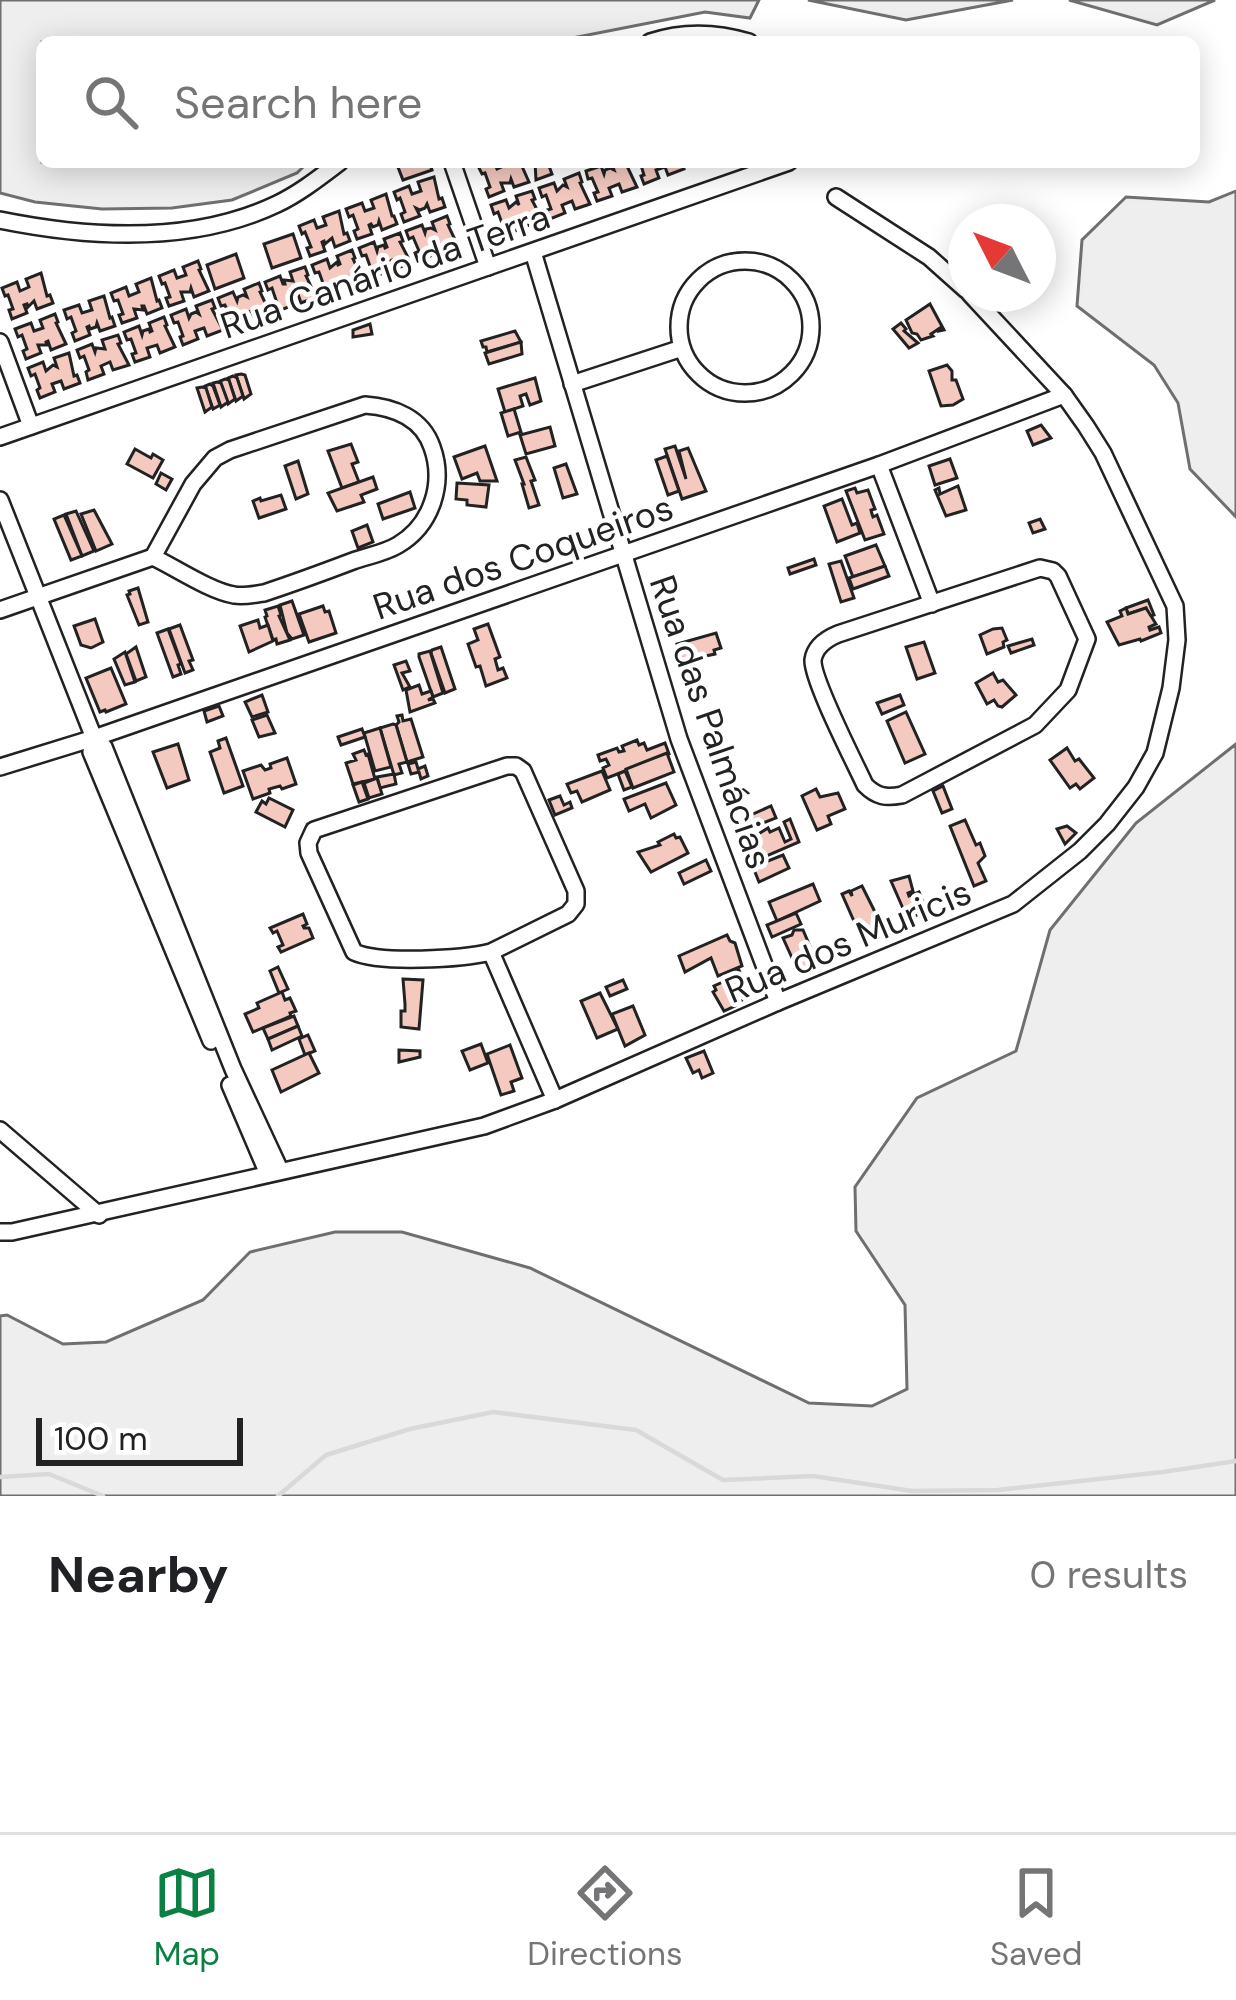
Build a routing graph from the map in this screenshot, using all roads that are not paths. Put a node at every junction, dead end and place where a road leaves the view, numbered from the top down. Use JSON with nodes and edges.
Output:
{"nodes":[{"id":1,"x":668,"y":36,"type":"edge"},
{"id":2,"x":708,"y":36,"type":"edge"},
{"id":3,"x":331,"y":168,"type":"edge"},
{"id":4,"x":454,"y":168,"type":"edge"},
{"id":5,"x":773,"y":168,"type":"edge"},
{"id":6,"x":836,"y":196,"type":"dead end"},
{"id":7,"x":0,"y":220,"type":"edge"},
{"id":8,"x":533,"y":252,"type":"junction"},
{"id":9,"x":488,"y":267,"type":"junction"},
{"id":10,"x":948,"y":274,"type":"edge"},
{"id":11,"x":987,"y":312,"type":"edge"},
{"id":12,"x":0,"y":342,"type":"edge"},
{"id":13,"x":682,"y":348,"type":"junction"},
{"id":14,"x":572,"y":384,"type":"junction"},
{"id":15,"x":1064,"y":395,"type":"junction"},
{"id":16,"x":31,"y":426,"type":"junction"},
{"id":17,"x":0,"y":437,"type":"edge"},
{"id":18,"x":879,"y":465,"type":"junction"},
{"id":19,"x":0,"y":500,"type":"edge"},
{"id":20,"x":624,"y":554,"type":"junction"},
{"id":21,"x":153,"y":556,"type":"junction"},
{"id":22,"x":39,"y":596,"type":"junction"},
{"id":23,"x":932,"y":604,"type":"junction"},
{"id":24,"x":0,"y":610,"type":"edge"},
{"id":25,"x":94,"y":738,"type":"junction"},
{"id":26,"x":0,"y":767,"type":"edge"},
{"id":27,"x":491,"y":952,"type":"junction"},
{"id":28,"x":778,"y":1002,"type":"junction"},
{"id":29,"x":554,"y":1100,"type":"junction"},
{"id":30,"x":0,"y":1130,"type":"edge"},
{"id":31,"x":274,"y":1172,"type":"junction"},
{"id":32,"x":99,"y":1215,"type":"junction"},
{"id":33,"x":0,"y":1232,"type":"edge"}],
"edges":[{"from":1,"to":2,"type":"street"},
{"from":3,"to":7,"type":"street"},
{"from":4,"to":9,"type":"street"},
{"from":5,"to":8,"type":"street","name":"Rua Canário da Terra"},
{"from":6,"to":10,"type":"street","name":"Rua dos Muricis"},
{"from":8,"to":9,"type":"street","name":"Rua Canário da Terra"},
{"from":8,"to":14,"type":"street","name":"Rua das Palmácias"},
{"from":9,"to":16,"type":"street","name":"Rua Canário da Terra"},
{"from":11,"to":15,"type":"street","name":"Rua dos Muricis"},
{"from":12,"to":16,"type":"street"},
{"from":13,"to":13,"type":"street"},
{"from":13,"to":14,"type":"street"},
{"from":14,"to":20,"type":"street","name":"Rua das Palmácias"},
{"from":15,"to":18,"type":"street","name":"Rua dos Coqueiros"},
{"from":15,"to":28,"type":"street","name":"Rua dos Muricis"},
{"from":16,"to":17,"type":"street","name":"Rua Canário da Terra"},
{"from":18,"to":20,"type":"street","name":"Rua dos Coqueiros"},
{"from":18,"to":23,"type":"street"},
{"from":19,"to":22,"type":"street"},
{"from":20,"to":25,"type":"street","name":"Rua dos Coqueiros"},
{"from":20,"to":28,"type":"street","name":"Rua das Palmácias"},
{"from":21,"to":21,"type":"street"},
{"from":21,"to":22,"type":"street"},
{"from":22,"to":24,"type":"street"},
{"from":22,"to":25,"type":"street"},
{"from":23,"to":23,"type":"street"},
{"from":25,"to":26,"type":"street","name":"Rua dos Coqueiros"},
{"from":25,"to":31,"type":"street"},
{"from":27,"to":27,"type":"street"},
{"from":27,"to":29,"type":"street"},
{"from":28,"to":29,"type":"street","name":"Rua dos Muricis"},
{"from":29,"to":31,"type":"street","name":"Rua dos Muricis"},
{"from":30,"to":32,"type":"street"},
{"from":31,"to":32,"type":"street","name":"Rua dos Muricis"},
{"from":32,"to":33,"type":"street","name":"Rua dos Muricis"}]}
